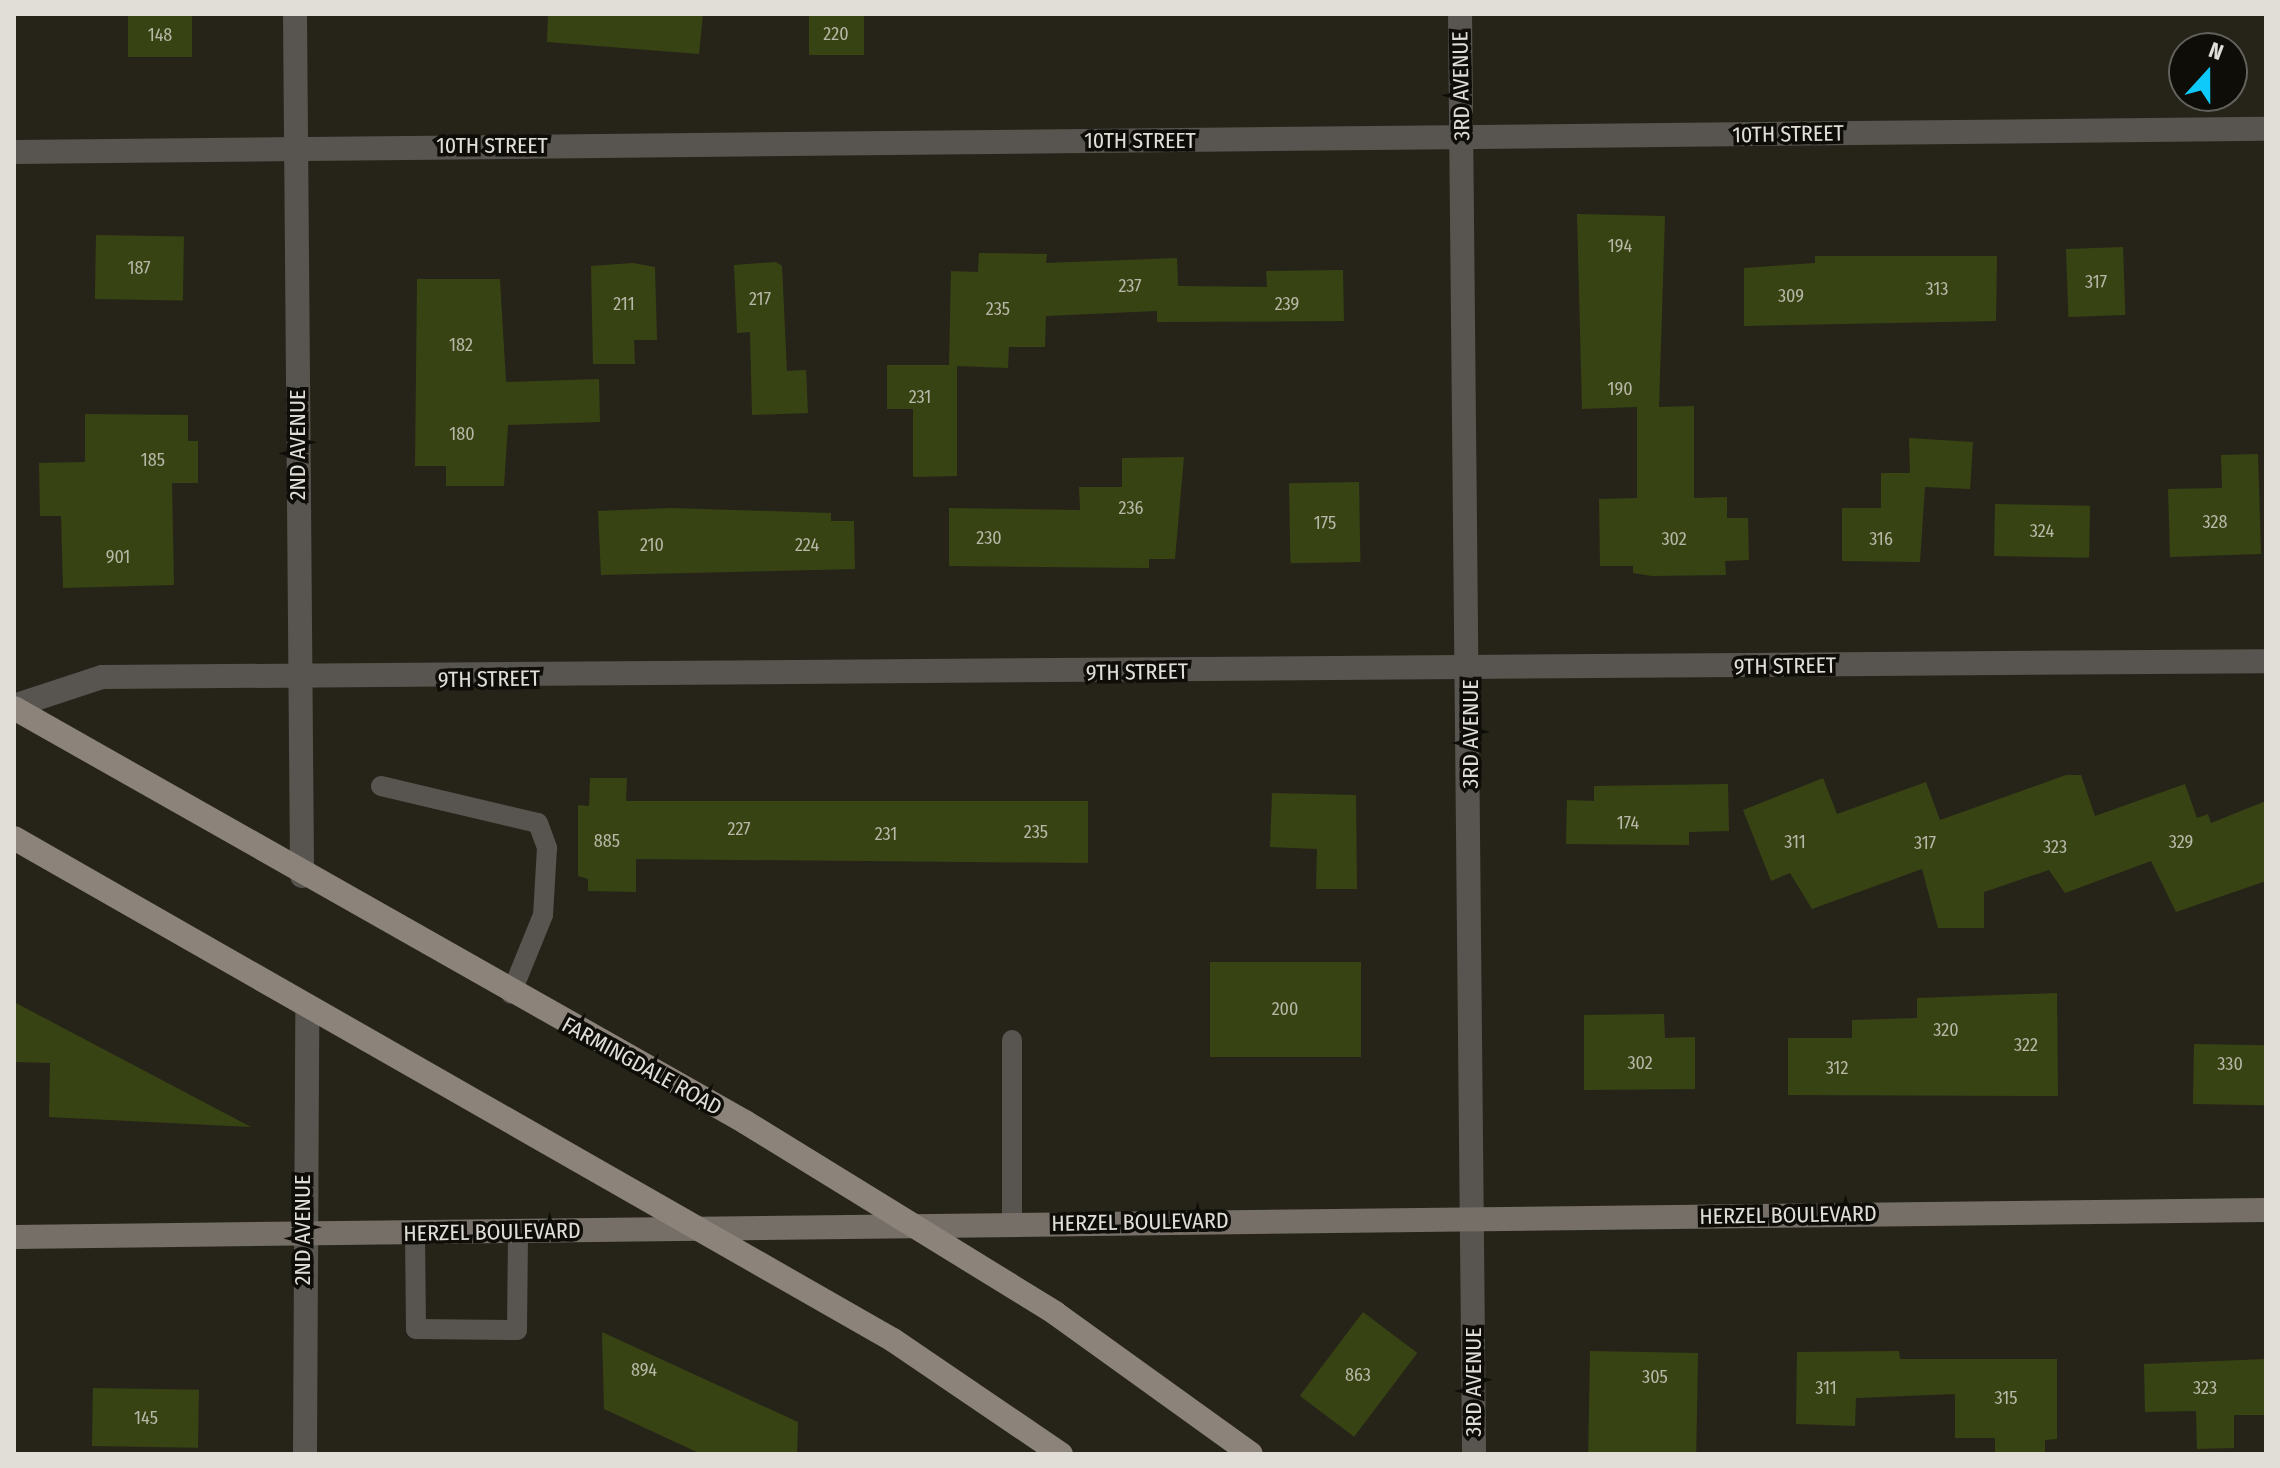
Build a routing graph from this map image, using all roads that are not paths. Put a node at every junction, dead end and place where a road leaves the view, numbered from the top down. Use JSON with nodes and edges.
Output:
{"nodes":[{"id":1,"x":295,"y":14,"type":"edge"},
{"id":2,"x":1460,"y":14,"type":"edge"},
{"id":3,"x":2266,"y":129,"type":"edge"},
{"id":4,"x":1461,"y":138,"type":"junction"},
{"id":5,"x":295,"y":148,"type":"junction"},
{"id":6,"x":14,"y":152,"type":"edge"},
{"id":7,"x":2266,"y":661,"type":"edge"},
{"id":8,"x":1470,"y":669,"type":"junction"},
{"id":9,"x":300,"y":680,"type":"junction"},
{"id":10,"x":14,"y":707,"type":"edge"},
{"id":11,"x":381,"y":786,"type":"dead end"},
{"id":12,"x":14,"y":838,"type":"edge"},
{"id":13,"x":302,"y":876,"type":"junction"},
{"id":14,"x":511,"y":994,"type":"junction"},
{"id":15,"x":307,"y":1006,"type":"junction"},
{"id":16,"x":1012,"y":1040,"type":"dead end"},
{"id":17,"x":2266,"y":1210,"type":"edge"},
{"id":18,"x":1475,"y":1218,"type":"junction"},
{"id":19,"x":1012,"y":1224,"type":"junction"},
{"id":20,"x":911,"y":1226,"type":"junction"},
{"id":21,"x":700,"y":1228,"type":"junction"},
{"id":22,"x":518,"y":1232,"type":"junction"},
{"id":23,"x":415,"y":1234,"type":"junction"},
{"id":24,"x":302,"y":1235,"type":"junction"},
{"id":25,"x":14,"y":1237,"type":"edge"},
{"id":26,"x":305,"y":1454,"type":"edge"},
{"id":27,"x":1061,"y":1454,"type":"edge"},
{"id":28,"x":1251,"y":1454,"type":"edge"},
{"id":29,"x":1474,"y":1454,"type":"edge"}],
"edges":[{"from":1,"to":5,"type":"street","name":"2ND AVENUE"},
{"from":2,"to":4,"type":"street","name":"3RD AVENUE"},
{"from":3,"to":4,"type":"street","name":"10TH STREET"},
{"from":4,"to":5,"type":"street","name":"10TH STREET"},
{"from":4,"to":8,"type":"street","name":"3RD AVENUE"},
{"from":5,"to":6,"type":"street","name":"10TH STREET"},
{"from":5,"to":9,"type":"street","name":"2ND AVENUE"},
{"from":7,"to":8,"type":"street","name":"9TH STREET"},
{"from":8,"to":9,"type":"street","name":"9TH STREET"},
{"from":8,"to":18,"type":"street","name":"3RD AVENUE"},
{"from":9,"to":10,"type":"street","name":"9TH STREET"},
{"from":9,"to":13,"type":"street","name":"2ND AVENUE"},
{"from":10,"to":13,"type":"main road","name":"FARMINGDALE ROAD"},
{"from":11,"to":14,"type":"lane"},
{"from":12,"to":15,"type":"main road"},
{"from":13,"to":14,"type":"main road","name":"FARMINGDALE ROAD"},
{"from":14,"to":20,"type":"main road","name":"FARMINGDALE ROAD"},
{"from":15,"to":21,"type":"main road"},
{"from":15,"to":24,"type":"street","name":"2ND AVENUE"},
{"from":16,"to":19,"type":"lane"},
{"from":17,"to":18,"type":"street","name":"HERZEL BOULEVARD"},
{"from":18,"to":19,"type":"street","name":"HERZEL BOULEVARD"},
{"from":18,"to":29,"type":"street","name":"3RD AVENUE"},
{"from":19,"to":20,"type":"street","name":"HERZEL BOULEVARD"},
{"from":20,"to":21,"type":"street","name":"HERZEL BOULEVARD"},
{"from":20,"to":28,"type":"main road","name":"FARMINGDALE ROAD"},
{"from":21,"to":22,"type":"street","name":"HERZEL BOULEVARD"},
{"from":21,"to":27,"type":"main road"},
{"from":22,"to":23,"type":"street","name":"HERZEL BOULEVARD"},
{"from":22,"to":23,"type":"lane"},
{"from":23,"to":24,"type":"street","name":"HERZEL BOULEVARD"},
{"from":24,"to":25,"type":"street","name":"HERZEL BOULEVARD"},
{"from":24,"to":26,"type":"street","name":"2ND AVENUE"}]}
